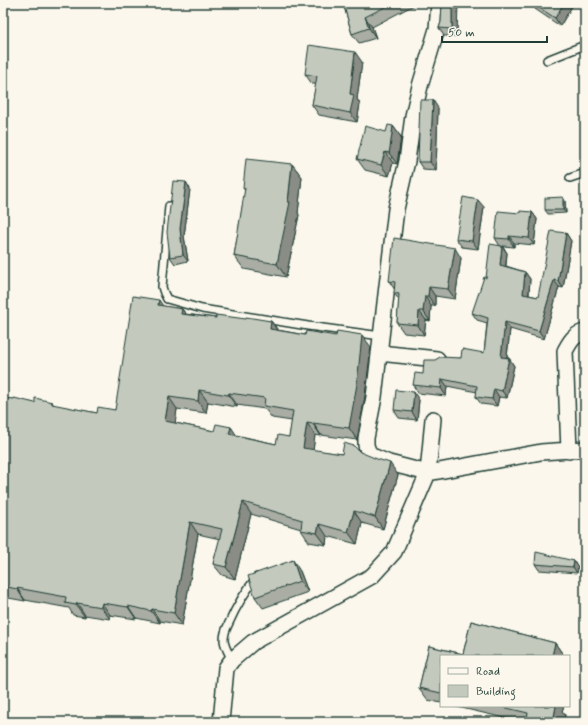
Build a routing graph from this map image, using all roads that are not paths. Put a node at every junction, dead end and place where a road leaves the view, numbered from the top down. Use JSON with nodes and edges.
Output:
{"nodes":[{"id":1,"x":439,"y":3,"type":"edge"},
{"id":2,"x":585,"y":45,"type":"edge"},
{"id":3,"x":547,"y":60,"type":"dead end"},
{"id":4,"x":585,"y":173,"type":"edge"},
{"id":5,"x":570,"y":178,"type":"dead end"},
{"id":6,"x":169,"y":206,"type":"edge"},
{"id":7,"x":585,"y":332,"type":"edge"},
{"id":8,"x":381,"y":336,"type":"junction"},
{"id":9,"x":380,"y":353,"type":"junction"},
{"id":10,"x":437,"y":359,"type":"edge"},
{"id":11,"x":433,"y":418,"type":"dead end"},
{"id":12,"x":585,"y":449,"type":"edge"},
{"id":13,"x":569,"y":451,"type":"junction"},
{"id":14,"x":428,"y":473,"type":"junction"},
{"id":15,"x":259,"y":573,"type":"edge"},
{"id":16,"x":232,"y":660,"type":"junction"},
{"id":17,"x":221,"y":722,"type":"edge"}],
"edges":[{"from":1,"to":8,"type":"street"},
{"from":2,"to":3,"type":"lane"},
{"from":4,"to":5,"type":"lane"},
{"from":6,"to":8,"type":"lane"},
{"from":7,"to":13,"type":"street"},
{"from":8,"to":9,"type":"street"},
{"from":9,"to":10,"type":"street"},
{"from":9,"to":14,"type":"street"},
{"from":11,"to":14,"type":"street"},
{"from":12,"to":13,"type":"street"},
{"from":13,"to":14,"type":"street"},
{"from":14,"to":16,"type":"street"},
{"from":15,"to":16,"type":"lane"},
{"from":16,"to":17,"type":"street"}]}
